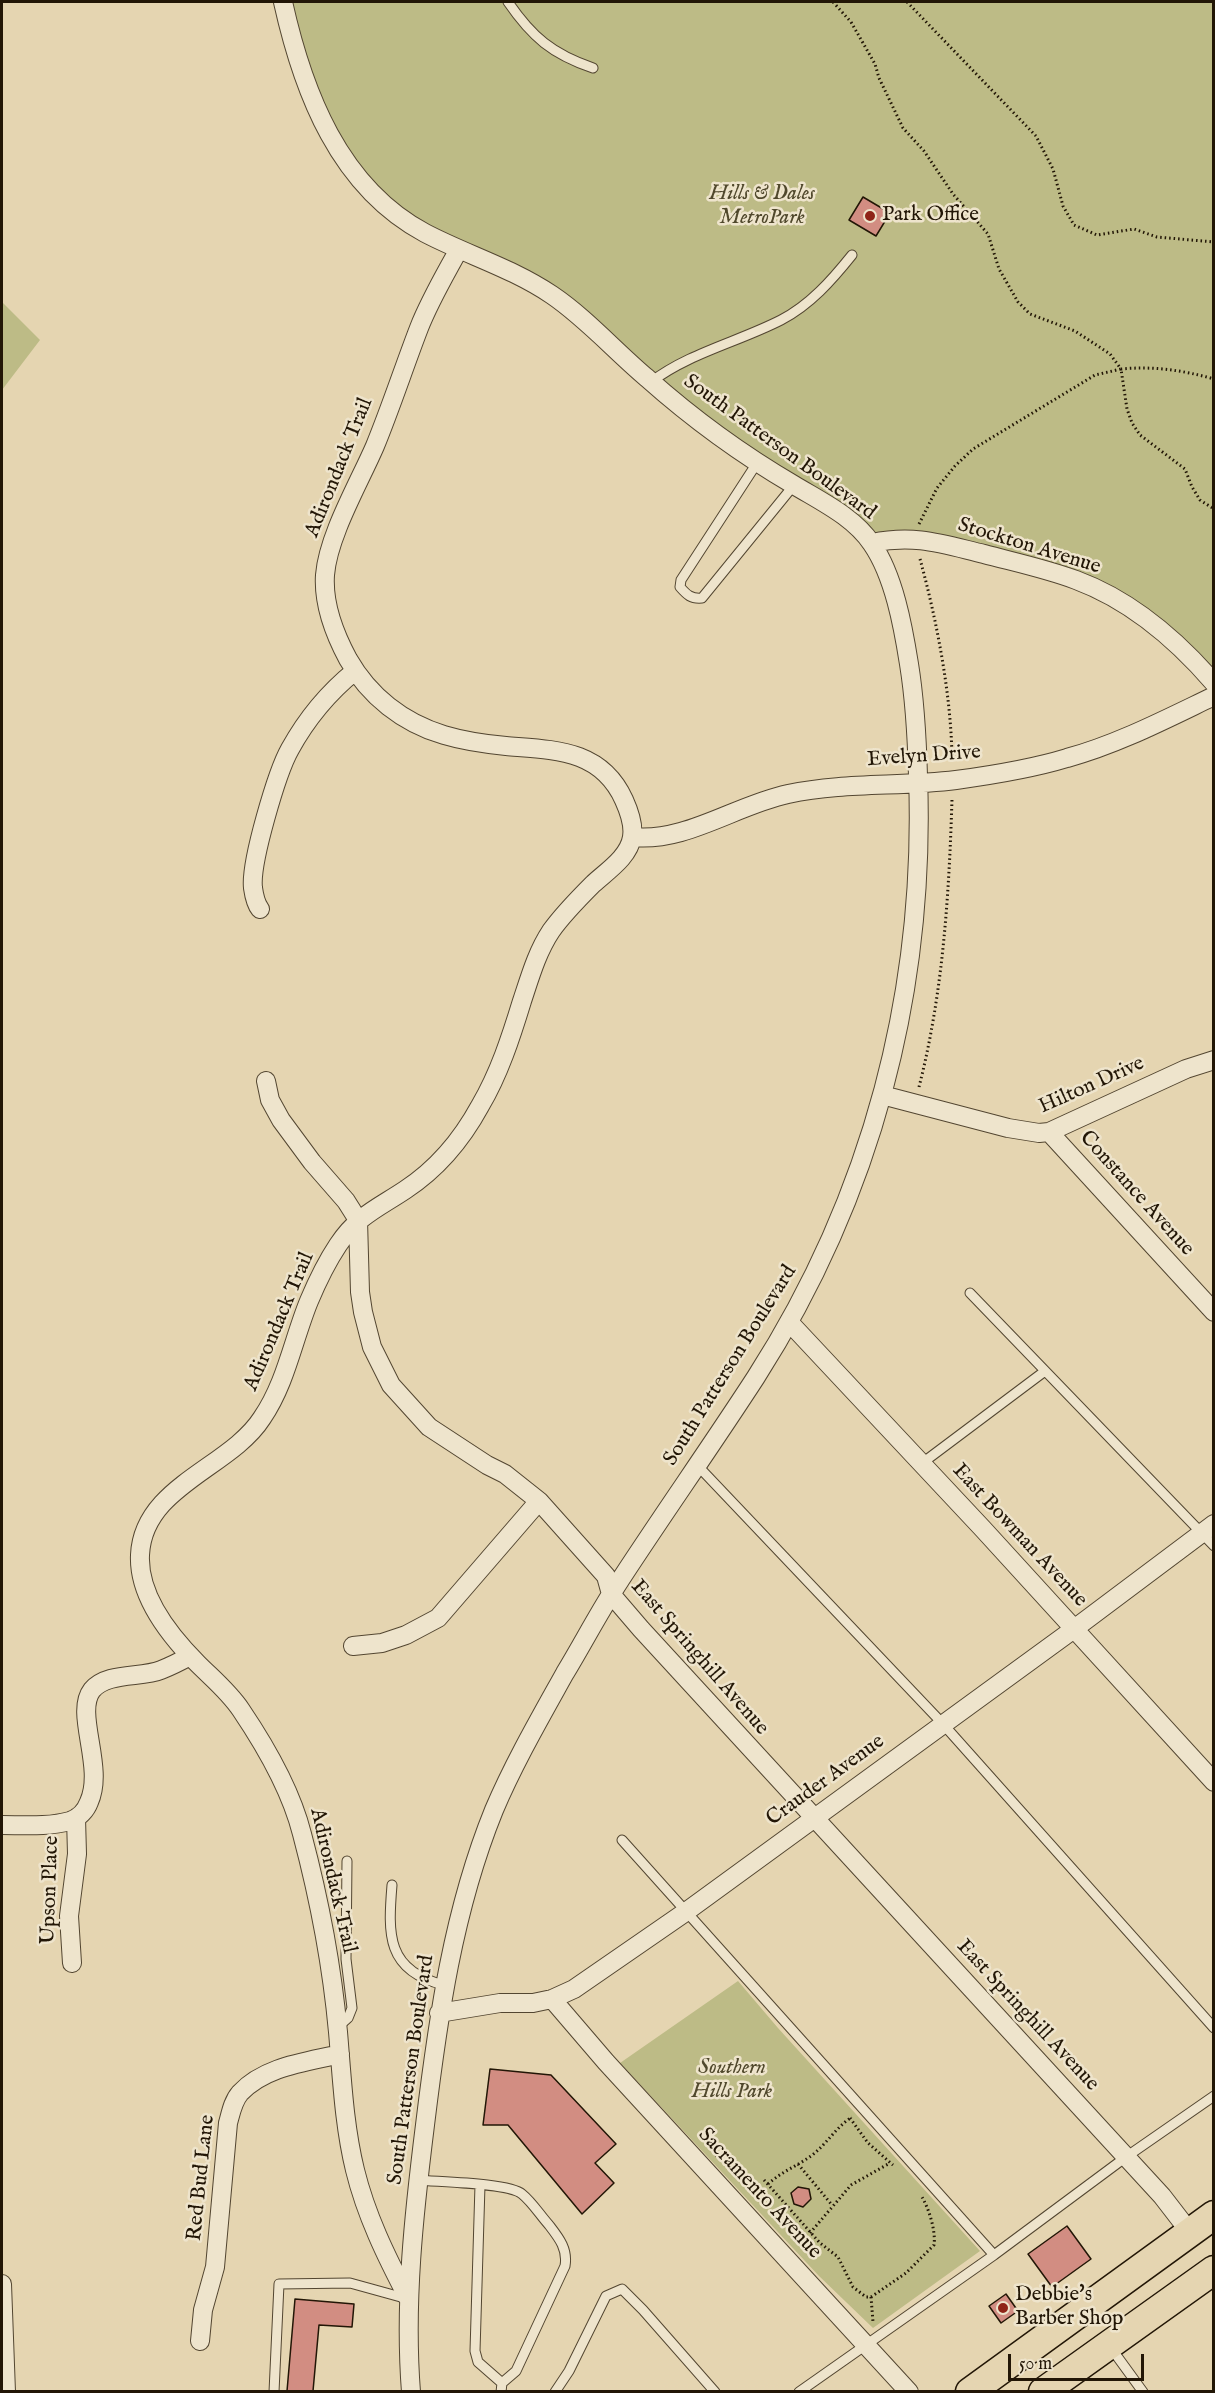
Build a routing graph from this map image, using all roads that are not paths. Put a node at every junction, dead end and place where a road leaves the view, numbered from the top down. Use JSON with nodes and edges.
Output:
{"nodes":[{"id":1,"x":283,"y":2,"type":"edge"},
{"id":2,"x":508,"y":2,"type":"edge"},
{"id":3,"x":592,"y":68,"type":"dead end"},
{"id":4,"x":459,"y":249,"type":"junction"},
{"id":5,"x":852,"y":255,"type":"dead end"},
{"id":6,"x":651,"y":382,"type":"junction"},
{"id":7,"x":757,"y":463,"type":"junction"},
{"id":8,"x":794,"y":485,"type":"junction"},
{"id":9,"x":872,"y":543,"type":"junction"},
{"id":10,"x":355,"y":671,"type":"junction"},
{"id":11,"x":1214,"y":683,"type":"edge"},
{"id":12,"x":1214,"y":696,"type":"edge"},
{"id":13,"x":918,"y":783,"type":"junction"},
{"id":14,"x":632,"y":837,"type":"junction"},
{"id":15,"x":260,"y":909,"type":"dead end"},
{"id":16,"x":1214,"y":1060,"type":"edge"},
{"id":17,"x":266,"y":1082,"type":"dead end"},
{"id":18,"x":882,"y":1095,"type":"junction"},
{"id":19,"x":1049,"y":1132,"type":"junction"},
{"id":20,"x":358,"y":1220,"type":"junction"},
{"id":21,"x":970,"y":1293,"type":"dead end"},
{"id":22,"x":1214,"y":1312,"type":"edge"},
{"id":23,"x":789,"y":1322,"type":"junction"},
{"id":24,"x":1045,"y":1371,"type":"junction"},
{"id":25,"x":697,"y":1464,"type":"junction"},
{"id":26,"x":921,"y":1464,"type":"junction"},
{"id":27,"x":539,"y":1501,"type":"junction"},
{"id":28,"x":1207,"y":1528,"type":"edge"},
{"id":29,"x":1214,"y":1546,"type":"edge"},
{"id":30,"x":611,"y":1594,"type":"junction"},
{"id":31,"x":1074,"y":1629,"type":"junction"},
{"id":32,"x":353,"y":1646,"type":"dead end"},
{"id":33,"x":190,"y":1656,"type":"junction"},
{"id":34,"x":943,"y":1724,"type":"junction"},
{"id":35,"x":1214,"y":1782,"type":"edge"},
{"id":36,"x":76,"y":1818,"type":"junction"},
{"id":37,"x":814,"y":1818,"type":"junction"},
{"id":38,"x":2,"y":1825,"type":"edge"},
{"id":39,"x":622,"y":1840,"type":"dead end"},
{"id":40,"x":347,"y":1861,"type":"dead end"},
{"id":41,"x":392,"y":1885,"type":"dead end"},
{"id":42,"x":687,"y":1911,"type":"junction"},
{"id":43,"x":72,"y":1963,"type":"dead end"},
{"id":44,"x":444,"y":1985,"type":"junction"},
{"id":45,"x":552,"y":2000,"type":"junction"},
{"id":46,"x":439,"y":2013,"type":"junction"},
{"id":47,"x":338,"y":2027,"type":"junction"},
{"id":48,"x":1214,"y":2028,"type":"edge"},
{"id":49,"x":340,"y":2054,"type":"junction"},
{"id":50,"x":1214,"y":2096,"type":"edge"},
{"id":51,"x":1125,"y":2157,"type":"junction"},
{"id":52,"x":418,"y":2180,"type":"junction"},
{"id":53,"x":480,"y":2186,"type":"junction"},
{"id":54,"x":1214,"y":2215,"type":"edge"},
{"id":55,"x":1189,"y":2231,"type":"junction"},
{"id":56,"x":994,"y":2255,"type":"junction"},
{"id":57,"x":1214,"y":2270,"type":"edge"},
{"id":58,"x":2,"y":2284,"type":"edge"},
{"id":59,"x":408,"y":2299,"type":"junction"},
{"id":60,"x":872,"y":2339,"type":"junction"},
{"id":61,"x":200,"y":2341,"type":"dead end"},
{"id":62,"x":1108,"y":2345,"type":"junction"},
{"id":63,"x":502,"y":2387,"type":"edge"},
{"id":64,"x":6,"y":2391,"type":"edge"},
{"id":65,"x":274,"y":2391,"type":"edge"},
{"id":66,"x":411,"y":2391,"type":"edge"},
{"id":67,"x":555,"y":2391,"type":"edge"},
{"id":68,"x":715,"y":2391,"type":"edge"},
{"id":69,"x":799,"y":2391,"type":"edge"},
{"id":70,"x":909,"y":2391,"type":"edge"},
{"id":71,"x":970,"y":2391,"type":"edge"},
{"id":72,"x":1043,"y":2391,"type":"edge"},
{"id":73,"x":1143,"y":2391,"type":"edge"}],
"edges":[{"from":1,"to":4,"type":"street","name":"South Patterson Boulevard"},
{"from":2,"to":3,"type":"lane"},
{"from":4,"to":6,"type":"street","name":"South Patterson Boulevard"},
{"from":4,"to":10,"type":"street","name":"Adirondack Trail"},
{"from":5,"to":6,"type":"lane"},
{"from":6,"to":7,"type":"street","name":"South Patterson Boulevard"},
{"from":7,"to":8,"type":"street","name":"South Patterson Boulevard"},
{"from":7,"to":8,"type":"lane"},
{"from":8,"to":9,"type":"street","name":"South Patterson Boulevard"},
{"from":9,"to":11,"type":"street","name":"Stockton Avenue"},
{"from":9,"to":13,"type":"street","name":"South Patterson Boulevard"},
{"from":10,"to":14,"type":"street","name":"Adirondack Trail"},
{"from":10,"to":15,"type":"street"},
{"from":12,"to":13,"type":"street","name":"Evelyn Drive"},
{"from":13,"to":14,"type":"street","name":"Evelyn Drive"},
{"from":13,"to":18,"type":"street","name":"South Patterson Boulevard"},
{"from":14,"to":20,"type":"street","name":"Adirondack Trail"},
{"from":16,"to":19,"type":"street","name":"Hilton Drive"},
{"from":17,"to":20,"type":"street"},
{"from":18,"to":19,"type":"street","name":"Hilton Drive"},
{"from":18,"to":23,"type":"street","name":"South Patterson Boulevard"},
{"from":19,"to":22,"type":"street","name":"Constance Avenue"},
{"from":20,"to":27,"type":"street","name":"East Springhill Avenue"},
{"from":20,"to":33,"type":"street","name":"Adirondack Trail"},
{"from":21,"to":24,"type":"lane"},
{"from":23,"to":25,"type":"street","name":"South Patterson Boulevard"},
{"from":23,"to":26,"type":"street","name":"East Bowman Avenue"},
{"from":24,"to":26,"type":"lane"},
{"from":24,"to":28,"type":"lane"},
{"from":25,"to":30,"type":"street","name":"South Patterson Boulevard"},
{"from":25,"to":34,"type":"lane"},
{"from":26,"to":31,"type":"street","name":"East Bowman Avenue"},
{"from":27,"to":30,"type":"street","name":"East Springhill Avenue"},
{"from":27,"to":32,"type":"street"},
{"from":28,"to":29,"type":"lane"},
{"from":28,"to":31,"type":"street","name":"Crauder Avenue"},
{"from":30,"to":37,"type":"street","name":"East Springhill Avenue"},
{"from":30,"to":44,"type":"street","name":"South Patterson Boulevard"},
{"from":31,"to":34,"type":"street","name":"Crauder Avenue"},
{"from":31,"to":35,"type":"street","name":"East Bowman Avenue"},
{"from":33,"to":36,"type":"street"},
{"from":33,"to":47,"type":"street","name":"Adirondack Trail"},
{"from":34,"to":37,"type":"street","name":"Crauder Avenue"},
{"from":34,"to":48,"type":"lane"},
{"from":36,"to":38,"type":"street"},
{"from":36,"to":43,"type":"street","name":"Upson Place"},
{"from":37,"to":42,"type":"street","name":"Crauder Avenue"},
{"from":37,"to":51,"type":"street","name":"East Springhill Avenue"},
{"from":39,"to":42,"type":"lane"},
{"from":40,"to":47,"type":"lane"},
{"from":41,"to":44,"type":"lane"},
{"from":42,"to":45,"type":"street","name":"Crauder Avenue"},
{"from":42,"to":56,"type":"lane"},
{"from":44,"to":46,"type":"street","name":"South Patterson Boulevard"},
{"from":45,"to":46,"type":"street","name":"Crauder Avenue"},
{"from":45,"to":60,"type":"street","name":"Sacramento Avenue"},
{"from":46,"to":52,"type":"street","name":"South Patterson Boulevard"},
{"from":47,"to":49,"type":"street","name":"Adirondack Trail"},
{"from":49,"to":59,"type":"street","name":"Adirondack Trail"},
{"from":49,"to":61,"type":"street","name":"Red Bud Lane"},
{"from":50,"to":51,"type":"lane"},
{"from":51,"to":55,"type":"street","name":"East Springhill Avenue"},
{"from":51,"to":56,"type":"lane"},
{"from":52,"to":53,"type":"lane"},
{"from":52,"to":59,"type":"street","name":"South Patterson Boulevard"},
{"from":53,"to":63,"type":"lane"},
{"from":53,"to":63,"type":"lane"},
{"from":54,"to":55,"type":"main road"},
{"from":55,"to":71,"type":"main road"},
{"from":56,"to":60,"type":"lane"},
{"from":57,"to":62,"type":"main road"},
{"from":58,"to":64,"type":"street"},
{"from":59,"to":65,"type":"lane"},
{"from":59,"to":66,"type":"street","name":"South Patterson Boulevard"},
{"from":60,"to":69,"type":"lane"},
{"from":60,"to":70,"type":"street","name":"Sacramento Avenue"},
{"from":62,"to":72,"type":"main road"},
{"from":62,"to":73,"type":"lane"},
{"from":67,"to":68,"type":"lane"}]}
